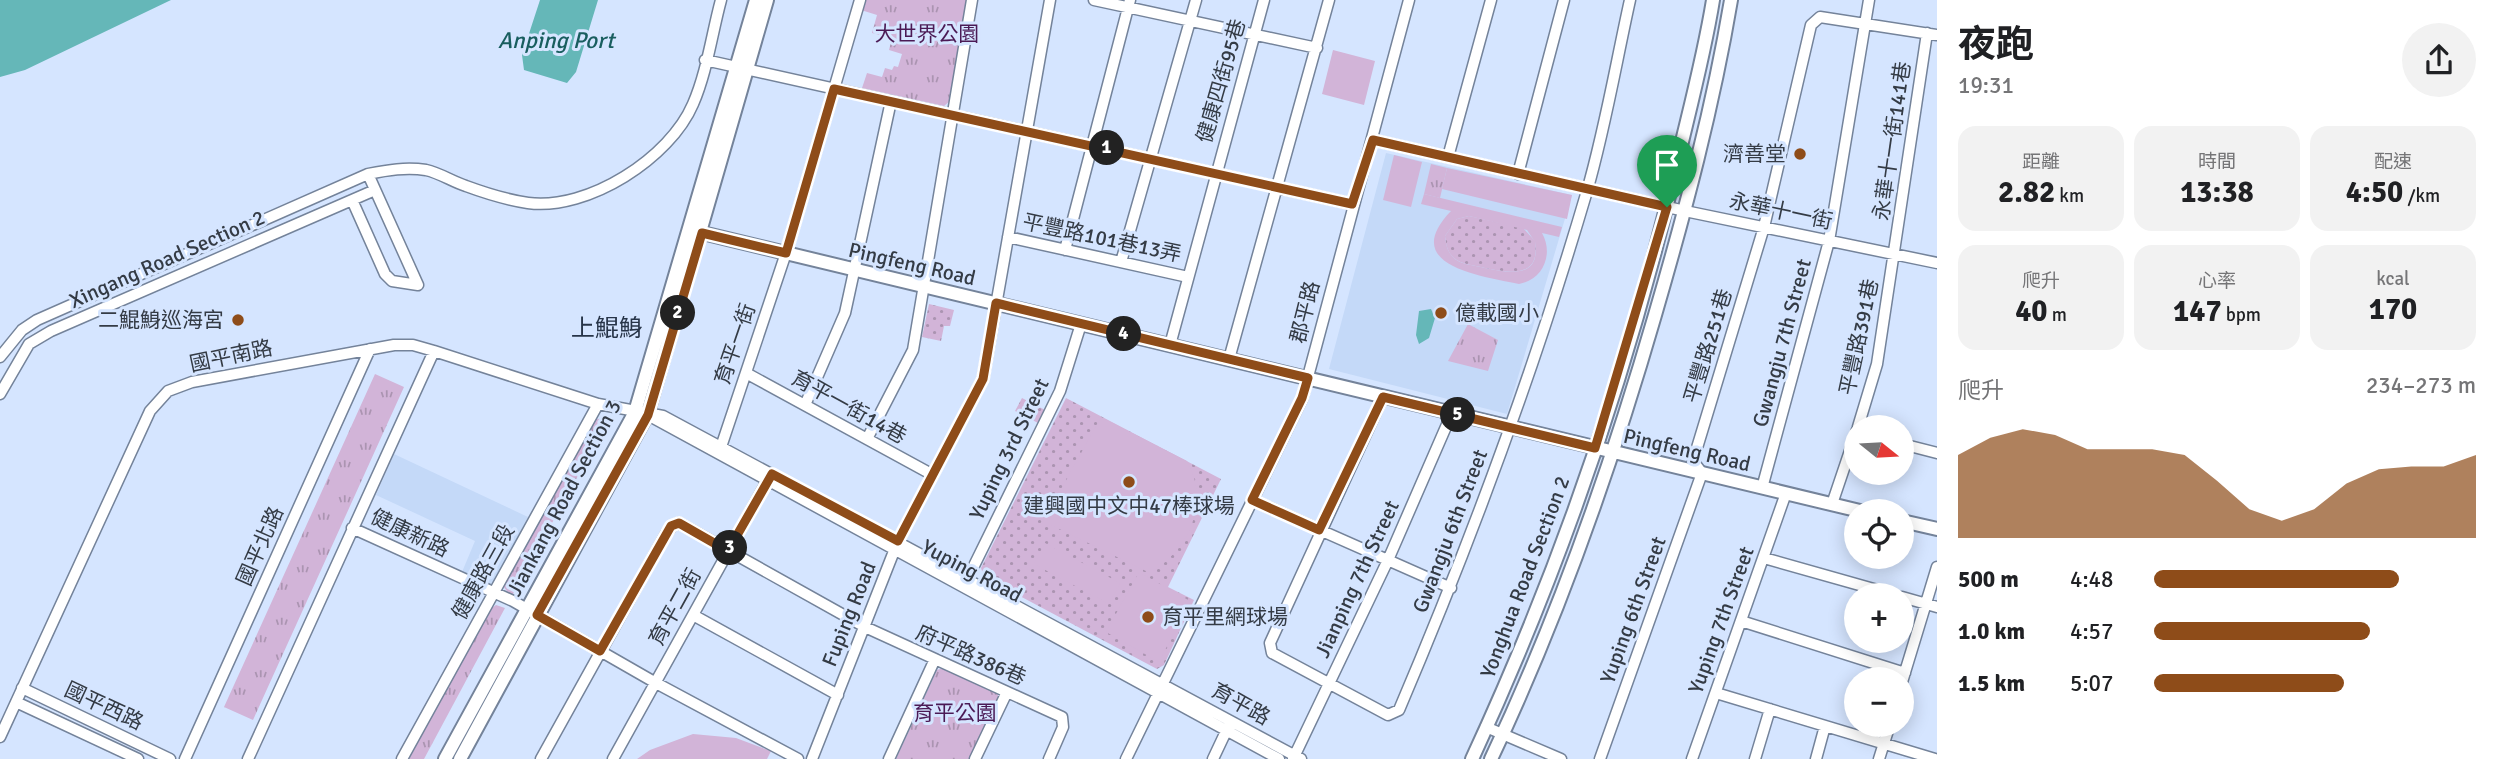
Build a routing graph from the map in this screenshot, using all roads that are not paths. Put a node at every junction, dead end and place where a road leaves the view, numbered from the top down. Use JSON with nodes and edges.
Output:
{"nodes":[{"id":1,"x":721,"y":0,"type":"edge"},
{"id":2,"x":756,"y":0,"type":"edge"},
{"id":3,"x":767,"y":0,"type":"edge"},
{"id":4,"x":860,"y":0,"type":"edge"},
{"id":5,"x":972,"y":0,"type":"edge"},
{"id":6,"x":1049,"y":0,"type":"edge"},
{"id":7,"x":1094,"y":0,"type":"edge"},
{"id":8,"x":1196,"y":0,"type":"edge"},
{"id":9,"x":1264,"y":0,"type":"edge"},
{"id":10,"x":1329,"y":0,"type":"edge"},
{"id":11,"x":1409,"y":0,"type":"edge"},
{"id":12,"x":1491,"y":0,"type":"edge"},
{"id":13,"x":1564,"y":0,"type":"edge"},
{"id":14,"x":1630,"y":0,"type":"edge"},
{"id":15,"x":1713,"y":0,"type":"edge"},
{"id":16,"x":1731,"y":0,"type":"edge"},
{"id":17,"x":1869,"y":0,"type":"edge"},
{"id":18,"x":1130,"y":4,"type":"edge"},
{"id":19,"x":1191,"y":21,"type":"junction"},
{"id":20,"x":1866,"y":23,"type":"junction"},
{"id":21,"x":1932,"y":34,"type":"edge"},
{"id":22,"x":1254,"y":35,"type":"junction"},
{"id":23,"x":1317,"y":48,"type":"junction"},
{"id":24,"x":705,"y":60,"type":"junction"},
{"id":25,"x":742,"y":69,"type":"junction"},
{"id":26,"x":834,"y":89,"type":"junction"},
{"id":27,"x":891,"y":101,"type":"junction"},
{"id":28,"x":952,"y":114,"type":"junction"},
{"id":29,"x":1027,"y":130,"type":"junction"},
{"id":30,"x":1373,"y":140,"type":"junction"},
{"id":31,"x":1091,"y":145,"type":"junction"},
{"id":32,"x":1151,"y":157,"type":"junction"},
{"id":33,"x":1448,"y":157,"type":"junction"},
{"id":34,"x":1216,"y":172,"type":"junction"},
{"id":35,"x":368,"y":174,"type":"junction"},
{"id":36,"x":1518,"y":174,"type":"junction"},
{"id":37,"x":1277,"y":188,"type":"junction"},
{"id":38,"x":375,"y":190,"type":"junction"},
{"id":39,"x":1587,"y":190,"type":"junction"},
{"id":40,"x":352,"y":200,"type":"junction"},
{"id":41,"x":1352,"y":204,"type":"junction"},
{"id":42,"x":1667,"y":207,"type":"junction"},
{"id":43,"x":1685,"y":211,"type":"junction"},
{"id":44,"x":1764,"y":228,"type":"junction"},
{"id":45,"x":696,"y":232,"type":"junction"},
{"id":46,"x":1008,"y":237,"type":"junction"},
{"id":47,"x":1829,"y":241,"type":"junction"},
{"id":48,"x":1066,"y":250,"type":"junction"},
{"id":49,"x":786,"y":253,"type":"junction"},
{"id":50,"x":1895,"y":254,"type":"junction"},
{"id":51,"x":1121,"y":262,"type":"junction"},
{"id":52,"x":1937,"y":263,"type":"edge"},
{"id":53,"x":855,"y":270,"type":"junction"},
{"id":54,"x":1188,"y":277,"type":"junction"},
{"id":55,"x":924,"y":286,"type":"junction"},
{"id":56,"x":996,"y":303,"type":"junction"},
{"id":57,"x":1081,"y":324,"type":"junction"},
{"id":58,"x":1170,"y":345,"type":"junction"},
{"id":59,"x":370,"y":349,"type":"junction"},
{"id":60,"x":434,"y":351,"type":"junction"},
{"id":61,"x":0,"y":357,"type":"edge"},
{"id":62,"x":1229,"y":359,"type":"junction"},
{"id":63,"x":746,"y":373,"type":"junction"},
{"id":64,"x":1308,"y":378,"type":"junction"},
{"id":65,"x":0,"y":394,"type":"edge"},
{"id":66,"x":1383,"y":397,"type":"junction"},
{"id":67,"x":598,"y":404,"type":"junction"},
{"id":68,"x":805,"y":405,"type":"junction"},
{"id":69,"x":1452,"y":413,"type":"junction"},
{"id":70,"x":641,"y":414,"type":"junction"},
{"id":71,"x":1861,"y":415,"type":"edge"},
{"id":72,"x":1511,"y":428,"type":"junction"},
{"id":73,"x":867,"y":439,"type":"junction"},
{"id":74,"x":721,"y":447,"type":"junction"},
{"id":75,"x":1914,"y":447,"type":"edge"},
{"id":76,"x":1595,"y":448,"type":"junction"},
{"id":77,"x":1614,"y":452,"type":"junction"},
{"id":78,"x":1937,"y":453,"type":"edge"},
{"id":79,"x":1844,"y":469,"type":"edge"},
{"id":80,"x":1702,"y":473,"type":"junction"},
{"id":81,"x":933,"y":475,"type":"junction"},
{"id":82,"x":769,"y":478,"type":"junction"},
{"id":83,"x":1762,"y":488,"type":"junction"},
{"id":84,"x":1786,"y":493,"type":"junction"},
{"id":85,"x":1252,"y":500,"type":"junction"},
{"id":86,"x":1832,"y":505,"type":"junction"},
{"id":87,"x":1844,"y":508,"type":"edge"},
{"id":88,"x":1914,"y":524,"type":"edge"},
{"id":89,"x":352,"y":527,"type":"junction"},
{"id":90,"x":1319,"y":530,"type":"junction"},
{"id":91,"x":1937,"y":530,"type":"edge"},
{"id":92,"x":897,"y":546,"type":"junction"},
{"id":93,"x":728,"y":551,"type":"junction"},
{"id":94,"x":1764,"y":558,"type":"junction"},
{"id":95,"x":1388,"y":560,"type":"junction"},
{"id":96,"x":1937,"y":567,"type":"edge"},
{"id":97,"x":966,"y":583,"type":"junction"},
{"id":98,"x":1853,"y":583,"type":"edge"},
{"id":99,"x":1451,"y":588,"type":"junction"},
{"id":100,"x":494,"y":592,"type":"junction"},
{"id":101,"x":1914,"y":600,"type":"edge"},
{"id":102,"x":1926,"y":604,"type":"junction"},
{"id":103,"x":1937,"y":607,"type":"edge"},
{"id":104,"x":532,"y":612,"type":"junction"},
{"id":105,"x":693,"y":615,"type":"junction"},
{"id":106,"x":1741,"y":621,"type":"junction"},
{"id":107,"x":865,"y":627,"type":"junction"},
{"id":108,"x":600,"y":651,"type":"junction"},
{"id":109,"x":935,"y":659,"type":"junction"},
{"id":110,"x":1875,"y":667,"type":"edge"},
{"id":111,"x":1907,"y":667,"type":"edge"},
{"id":112,"x":656,"y":683,"type":"junction"},
{"id":113,"x":1163,"y":683,"type":"junction"},
{"id":114,"x":1330,"y":683,"type":"junction"},
{"id":115,"x":22,"y":688,"type":"junction"},
{"id":116,"x":1007,"y":692,"type":"junction"},
{"id":117,"x":1157,"y":693,"type":"junction"},
{"id":118,"x":1716,"y":693,"type":"junction"},
{"id":119,"x":838,"y":695,"type":"junction"},
{"id":120,"x":16,"y":702,"type":"junction"},
{"id":121,"x":1770,"y":709,"type":"junction"},
{"id":122,"x":1231,"y":720,"type":"junction"},
{"id":123,"x":1825,"y":726,"type":"junction"},
{"id":124,"x":1486,"y":727,"type":"junction"},
{"id":125,"x":1227,"y":731,"type":"junction"},
{"id":126,"x":1503,"y":734,"type":"junction"},
{"id":127,"x":0,"y":737,"type":"edge"},
{"id":128,"x":1886,"y":737,"type":"edge"},
{"id":129,"x":1884,"y":744,"type":"junction"},
{"id":130,"x":1296,"y":758,"type":"edge"},
{"id":131,"x":138,"y":759,"type":"edge"},
{"id":132,"x":170,"y":759,"type":"edge"},
{"id":133,"x":185,"y":759,"type":"edge"},
{"id":134,"x":248,"y":759,"type":"edge"},
{"id":135,"x":402,"y":759,"type":"edge"},
{"id":136,"x":445,"y":759,"type":"edge"},
{"id":137,"x":460,"y":759,"type":"edge"},
{"id":138,"x":541,"y":759,"type":"edge"},
{"id":139,"x":613,"y":759,"type":"edge"},
{"id":140,"x":798,"y":759,"type":"edge"},
{"id":141,"x":812,"y":759,"type":"edge"},
{"id":142,"x":889,"y":759,"type":"edge"},
{"id":143,"x":975,"y":759,"type":"edge"},
{"id":144,"x":1049,"y":759,"type":"edge"},
{"id":145,"x":1126,"y":759,"type":"edge"},
{"id":146,"x":1213,"y":759,"type":"edge"},
{"id":147,"x":1279,"y":759,"type":"edge"},
{"id":148,"x":1472,"y":759,"type":"edge"},
{"id":149,"x":1492,"y":759,"type":"edge"},
{"id":150,"x":1561,"y":759,"type":"edge"},
{"id":151,"x":1600,"y":759,"type":"edge"},
{"id":152,"x":1692,"y":759,"type":"edge"},
{"id":153,"x":1755,"y":759,"type":"edge"},
{"id":154,"x":1816,"y":759,"type":"edge"},
{"id":155,"x":1879,"y":759,"type":"edge"},
{"id":156,"x":1935,"y":759,"type":"edge"}],
"edges":[{"from":1,"to":24,"type":"street","name":"Xingang Road Section 2"},
{"from":2,"to":25,"type":"street","name":"Jiankang Road Section 3"},
{"from":3,"to":25,"type":"street","name":"Jiankang Road Section 3"},
{"from":4,"to":26,"type":"street","name":"育平一街"},
{"from":5,"to":28,"type":"street"},
{"from":6,"to":29,"type":"street","name":"Fuping Road"},
{"from":7,"to":18,"type":"street"},
{"from":8,"to":19,"type":"street"},
{"from":9,"to":22,"type":"street","name":"健康四街95巷"},
{"from":10,"to":23,"type":"street"},
{"from":11,"to":30,"type":"street","name":"郡平路"},
{"from":12,"to":33,"type":"street"},
{"from":13,"to":36,"type":"street"},
{"from":14,"to":39,"type":"street","name":"Gwangju 6th Street"},
{"from":15,"to":42,"type":"street","name":"Yonghua Road Section 2"},
{"from":16,"to":43,"type":"street","name":"Yonghua Road Section 2"},
{"from":17,"to":20,"type":"street","name":"Gwangju 7th Street"},
{"from":18,"to":19,"type":"street"},
{"from":18,"to":31,"type":"street"},
{"from":19,"to":22,"type":"street"},
{"from":19,"to":32,"type":"street"},
{"from":20,"to":21,"type":"street"},
{"from":20,"to":44,"type":"street"},
{"from":20,"to":47,"type":"street","name":"Gwangju 7th Street"},
{"from":21,"to":50,"type":"street","name":"永華十一街141巷"},
{"from":22,"to":23,"type":"street"},
{"from":22,"to":34,"type":"street","name":"健康四街95巷"},
{"from":23,"to":37,"type":"street"},
{"from":24,"to":25,"type":"street"},
{"from":24,"to":35,"type":"street","name":"Xingang Road Section 2"},
{"from":25,"to":26,"type":"street"},
{"from":25,"to":45,"type":"street","name":"Jiankang Road Section 3"},
{"from":26,"to":27,"type":"street"},
{"from":26,"to":49,"type":"street","name":"育平一街"},
{"from":27,"to":28,"type":"street"},
{"from":27,"to":53,"type":"street"},
{"from":28,"to":29,"type":"street"},
{"from":28,"to":55,"type":"street"},
{"from":29,"to":31,"type":"street"},
{"from":29,"to":46,"type":"street","name":"Fuping Road"},
{"from":30,"to":33,"type":"street","name":"永華十一街"},
{"from":30,"to":41,"type":"street","name":"郡平路"},
{"from":31,"to":32,"type":"street"},
{"from":31,"to":48,"type":"street"},
{"from":32,"to":34,"type":"street"},
{"from":32,"to":51,"type":"street"},
{"from":33,"to":36,"type":"street","name":"永華十一街"},
{"from":34,"to":37,"type":"street"},
{"from":34,"to":54,"type":"street","name":"健康四街95巷"},
{"from":35,"to":38,"type":"street"},
{"from":35,"to":61,"type":"street","name":"Xingang Road Section 2"},
{"from":36,"to":39,"type":"street","name":"永華十一街"},
{"from":37,"to":41,"type":"street"},
{"from":37,"to":62,"type":"street"},
{"from":38,"to":40,"type":"street","name":"Xingang Road Section 2"},
{"from":38,"to":40,"type":"street"},
{"from":39,"to":42,"type":"street","name":"永華十一街"},
{"from":39,"to":72,"type":"street","name":"Gwangju 6th Street"},
{"from":40,"to":65,"type":"street","name":"Xingang Road Section 2"},
{"from":41,"to":64,"type":"street","name":"郡平路"},
{"from":42,"to":43,"type":"street","name":"永華十一街"},
{"from":42,"to":76,"type":"street","name":"Yonghua Road Section 2"},
{"from":43,"to":44,"type":"street","name":"永華十一街"},
{"from":43,"to":77,"type":"street","name":"Yonghua Road Section 2"},
{"from":44,"to":47,"type":"street","name":"永華十一街"},
{"from":44,"to":80,"type":"street","name":"平豐路251巷"},
{"from":45,"to":49,"type":"street","name":"Pingfeng Road"},
{"from":45,"to":70,"type":"street","name":"Jiankang Road Section 3"},
{"from":46,"to":48,"type":"street","name":"平豐路101巷13弄"},
{"from":46,"to":56,"type":"street","name":"Fuping Road"},
{"from":47,"to":50,"type":"street","name":"永華十一街"},
{"from":47,"to":83,"type":"street","name":"Gwangju 7th Street"},
{"from":48,"to":51,"type":"street","name":"平豐路101巷13弄"},
{"from":49,"to":53,"type":"street","name":"Pingfeng Road"},
{"from":49,"to":63,"type":"street","name":"育平一街"},
{"from":50,"to":52,"type":"street","name":"永華十一街"},
{"from":50,"to":71,"type":"street","name":"平豐路391巷"},
{"from":51,"to":54,"type":"street","name":"平豐路101巷13弄"},
{"from":53,"to":55,"type":"street","name":"Pingfeng Road"},
{"from":53,"to":68,"type":"street"},
{"from":54,"to":58,"type":"street","name":"健康四街95巷"},
{"from":55,"to":56,"type":"street","name":"Pingfeng Road"},
{"from":55,"to":73,"type":"street"},
{"from":56,"to":57,"type":"street","name":"Pingfeng Road"},
{"from":56,"to":81,"type":"street","name":"Fuping Road"},
{"from":57,"to":58,"type":"street","name":"Pingfeng Road"},
{"from":57,"to":97,"type":"street","name":"Yuping 3rd Street"},
{"from":58,"to":62,"type":"street","name":"Pingfeng Road"},
{"from":59,"to":60,"type":"street","name":"國平南路"},
{"from":59,"to":115,"type":"street","name":"國平南路"},
{"from":59,"to":133,"type":"street","name":"國平北路"},
{"from":60,"to":67,"type":"street","name":"國平南路"},
{"from":60,"to":89,"type":"street"},
{"from":62,"to":64,"type":"street","name":"Pingfeng Road"},
{"from":63,"to":68,"type":"street","name":"育平一街14巷"},
{"from":63,"to":74,"type":"street","name":"育平一街"},
{"from":64,"to":66,"type":"street","name":"Pingfeng Road"},
{"from":64,"to":85,"type":"street","name":"郡平路"},
{"from":66,"to":69,"type":"street","name":"Pingfeng Road"},
{"from":66,"to":90,"type":"street"},
{"from":67,"to":70,"type":"street","name":"國平南路"},
{"from":67,"to":100,"type":"street","name":"健康路三段"},
{"from":68,"to":73,"type":"street","name":"育平一街14巷"},
{"from":69,"to":72,"type":"street","name":"Pingfeng Road"},
{"from":69,"to":95,"type":"street","name":"Jianping 7th Street"},
{"from":70,"to":74,"type":"street","name":"Yuping Road"},
{"from":70,"to":82,"type":"street","name":"Yuping Road"},
{"from":70,"to":104,"type":"street","name":"Jiankang Road Section 3"},
{"from":72,"to":76,"type":"street","name":"Pingfeng Road"},
{"from":72,"to":99,"type":"street","name":"Gwangju 6th Street"},
{"from":73,"to":81,"type":"street","name":"育平一街14巷"},
{"from":74,"to":82,"type":"street","name":"Yuping Road"},
{"from":75,"to":78,"type":"street"},
{"from":76,"to":77,"type":"street","name":"Pingfeng Road"},
{"from":76,"to":124,"type":"street","name":"Yonghua Road Section 2"},
{"from":77,"to":80,"type":"street","name":"Pingfeng Road"},
{"from":77,"to":126,"type":"street","name":"Yonghua Road Section 2"},
{"from":79,"to":86,"type":"street","name":"平豐路391巷"},
{"from":80,"to":83,"type":"street","name":"Pingfeng Road"},
{"from":80,"to":151,"type":"street","name":"Yuping 6th Street"},
{"from":81,"to":92,"type":"street","name":"Fuping Road"},
{"from":82,"to":92,"type":"street","name":"Yuping Road"},
{"from":82,"to":93,"type":"street","name":"育平二街"},
{"from":83,"to":84,"type":"street","name":"Pingfeng Road"},
{"from":84,"to":86,"type":"street","name":"Pingfeng Road"},
{"from":84,"to":94,"type":"street","name":"Yuping 7th Street"},
{"from":85,"to":90,"type":"street"},
{"from":85,"to":113,"type":"street","name":"郡平路"},
{"from":86,"to":87,"type":"street","name":"Pingfeng Road"},
{"from":88,"to":91,"type":"street"},
{"from":89,"to":100,"type":"street","name":"健康新路"},
{"from":89,"to":134,"type":"street"},
{"from":90,"to":95,"type":"street"},
{"from":90,"to":114,"type":"street"},
{"from":92,"to":97,"type":"street","name":"Yuping Road"},
{"from":92,"to":107,"type":"street","name":"Fuping Road"},
{"from":93,"to":105,"type":"street","name":"育平二街"},
{"from":93,"to":107,"type":"street","name":"府平路386巷"},
{"from":93,"to":108,"type":"street","name":"府平路386巷"},
{"from":94,"to":98,"type":"street"},
{"from":94,"to":106,"type":"street","name":"Yuping 7th Street"},
{"from":95,"to":99,"type":"street"},
{"from":95,"to":114,"type":"street","name":"Jianping 7th Street"},
{"from":96,"to":102,"type":"street"},
{"from":97,"to":113,"type":"street","name":"Yuping Road"},
{"from":97,"to":117,"type":"street","name":"Yuping Road"},
{"from":99,"to":114,"type":"street","name":"Gwangju 6th Street"},
{"from":100,"to":104,"type":"street","name":"健康新路"},
{"from":100,"to":135,"type":"street","name":"健康路三段"},
{"from":101,"to":102,"type":"street"},
{"from":102,"to":103,"type":"street"},
{"from":102,"to":111,"type":"street"},
{"from":104,"to":108,"type":"street","name":"健康新路"},
{"from":104,"to":136,"type":"street","name":"Jiankang Road Section 3"},
{"from":104,"to":137,"type":"street","name":"Jiankang Road Section 3"},
{"from":105,"to":112,"type":"street","name":"育平二街"},
{"from":105,"to":119,"type":"street"},
{"from":106,"to":110,"type":"street"},
{"from":106,"to":118,"type":"street","name":"Yuping 7th Street"},
{"from":107,"to":109,"type":"street","name":"府平路386巷"},
{"from":107,"to":119,"type":"street","name":"Fuping Road"},
{"from":108,"to":112,"type":"street","name":"健康新路"},
{"from":108,"to":138,"type":"street"},
{"from":109,"to":116,"type":"street","name":"府平路386巷"},
{"from":109,"to":142,"type":"street"},
{"from":112,"to":139,"type":"street","name":"育平二街"},
{"from":112,"to":140,"type":"street","name":"健康新路"},
{"from":113,"to":117,"type":"street","name":"郡平路"},
{"from":113,"to":122,"type":"street","name":"育平路"},
{"from":114,"to":130,"type":"street","name":"Jianping 7th Street"},
{"from":115,"to":120,"type":"street","name":"國平南路"},
{"from":115,"to":132,"type":"street","name":"國平西路"},
{"from":116,"to":143,"type":"street"},
{"from":116,"to":144,"type":"street","name":"府平路386巷"},
{"from":117,"to":125,"type":"street","name":"Yuping Road"},
{"from":117,"to":145,"type":"street","name":"郡平路"},
{"from":118,"to":121,"type":"street"},
{"from":118,"to":152,"type":"street","name":"Yuping 7th Street"},
{"from":119,"to":141,"type":"street","name":"Fuping Road"},
{"from":120,"to":127,"type":"street","name":"國平南路"},
{"from":120,"to":131,"type":"street","name":"國平西路"},
{"from":121,"to":123,"type":"street"},
{"from":121,"to":153,"type":"street"},
{"from":122,"to":125,"type":"street"},
{"from":122,"to":130,"type":"street","name":"育平路"},
{"from":123,"to":129,"type":"street"},
{"from":123,"to":154,"type":"street"},
{"from":124,"to":126,"type":"street"},
{"from":124,"to":148,"type":"street","name":"Yonghua Road Section 2"},
{"from":125,"to":146,"type":"street"},
{"from":125,"to":147,"type":"street","name":"Yuping Road"},
{"from":126,"to":149,"type":"street","name":"Yonghua Road Section 2"},
{"from":126,"to":150,"type":"street"},
{"from":128,"to":129,"type":"street"},
{"from":129,"to":155,"type":"street"},
{"from":129,"to":156,"type":"street"}]}
